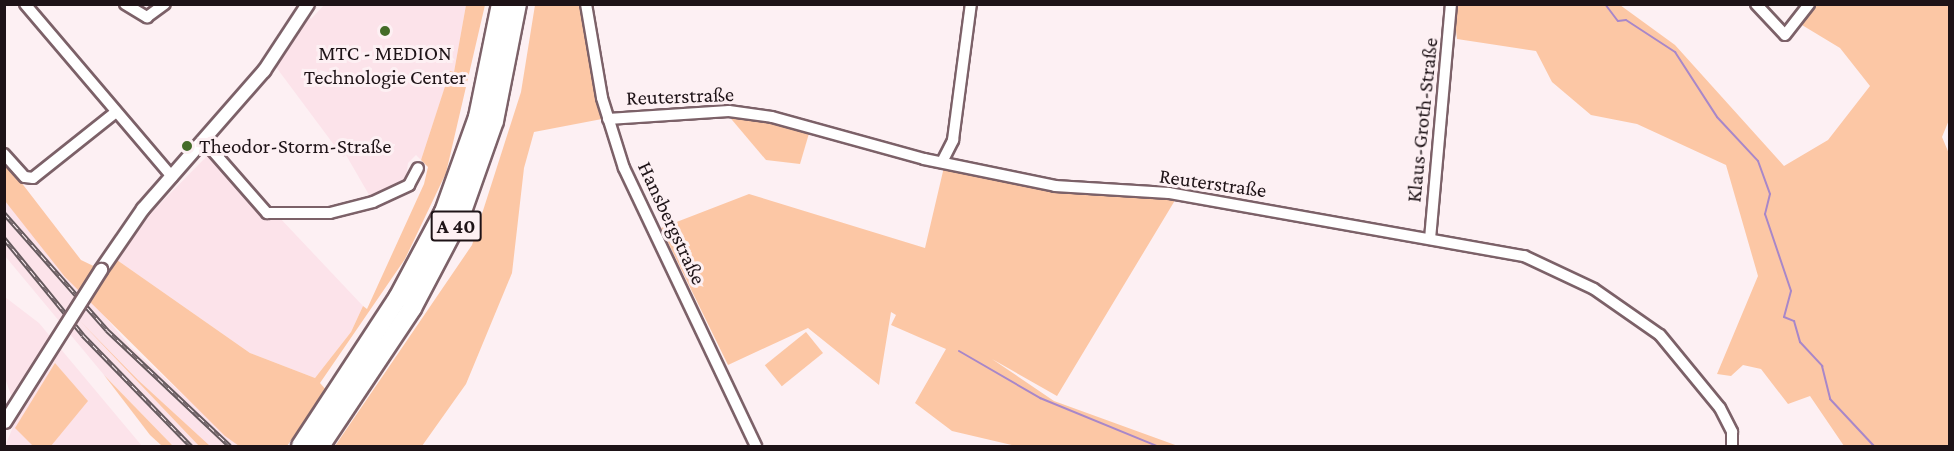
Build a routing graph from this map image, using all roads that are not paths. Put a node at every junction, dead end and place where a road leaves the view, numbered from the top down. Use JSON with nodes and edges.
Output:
{"nodes":[{"id":1,"x":25,"y":4,"type":"edge"},
{"id":2,"x":125,"y":4,"type":"edge"},
{"id":3,"x":165,"y":4,"type":"edge"},
{"id":4,"x":501,"y":4,"type":"edge"},
{"id":5,"x":518,"y":4,"type":"edge"},
{"id":6,"x":586,"y":4,"type":"edge"},
{"id":7,"x":971,"y":4,"type":"edge"},
{"id":8,"x":1451,"y":4,"type":"edge"},
{"id":9,"x":1756,"y":4,"type":"edge"},
{"id":10,"x":1809,"y":4,"type":"edge"},
{"id":11,"x":307,"y":5,"type":"edge"},
{"id":12,"x":116,"y":112,"type":"junction"},
{"id":13,"x":608,"y":119,"type":"junction"},
{"id":14,"x":204,"y":141,"type":"junction"},
{"id":15,"x":4,"y":154,"type":"edge"},
{"id":16,"x":942,"y":162,"type":"junction"},
{"id":17,"x":418,"y":168,"type":"dead end"},
{"id":18,"x":172,"y":177,"type":"junction"},
{"id":19,"x":1430,"y":239,"type":"junction"},
{"id":20,"x":330,"y":418,"type":"junction"},
{"id":21,"x":5,"y":423,"type":"edge"},
{"id":22,"x":301,"y":447,"type":"edge"},
{"id":23,"x":320,"y":447,"type":"edge"},
{"id":24,"x":756,"y":447,"type":"edge"},
{"id":25,"x":1732,"y":447,"type":"edge"}],
"edges":[{"from":1,"to":12,"type":"street"},
{"from":2,"to":3,"type":"street"},
{"from":4,"to":20,"type":"highway","number":"A 40"},
{"from":5,"to":20,"type":"highway","number":"A 40"},
{"from":6,"to":13,"type":"street","name":"Hansbergstraße"},
{"from":7,"to":16,"type":"street"},
{"from":8,"to":19,"type":"street","name":"Klaus-Groth-Straße"},
{"from":9,"to":10,"type":"street"},
{"from":11,"to":14,"type":"street"},
{"from":12,"to":15,"type":"street"},
{"from":12,"to":18,"type":"street"},
{"from":13,"to":16,"type":"street","name":"Reuterstraße"},
{"from":13,"to":24,"type":"street","name":"Hansbergstraße"},
{"from":14,"to":17,"type":"street"},
{"from":14,"to":18,"type":"street"},
{"from":16,"to":19,"type":"street","name":"Reuterstraße"},
{"from":18,"to":21,"type":"street","bridge":true},
{"from":19,"to":25,"type":"street","name":"Reuterstraße"},
{"from":20,"to":22,"type":"highway","number":"A 40"},
{"from":20,"to":23,"type":"highway","number":"A 40"}]}
